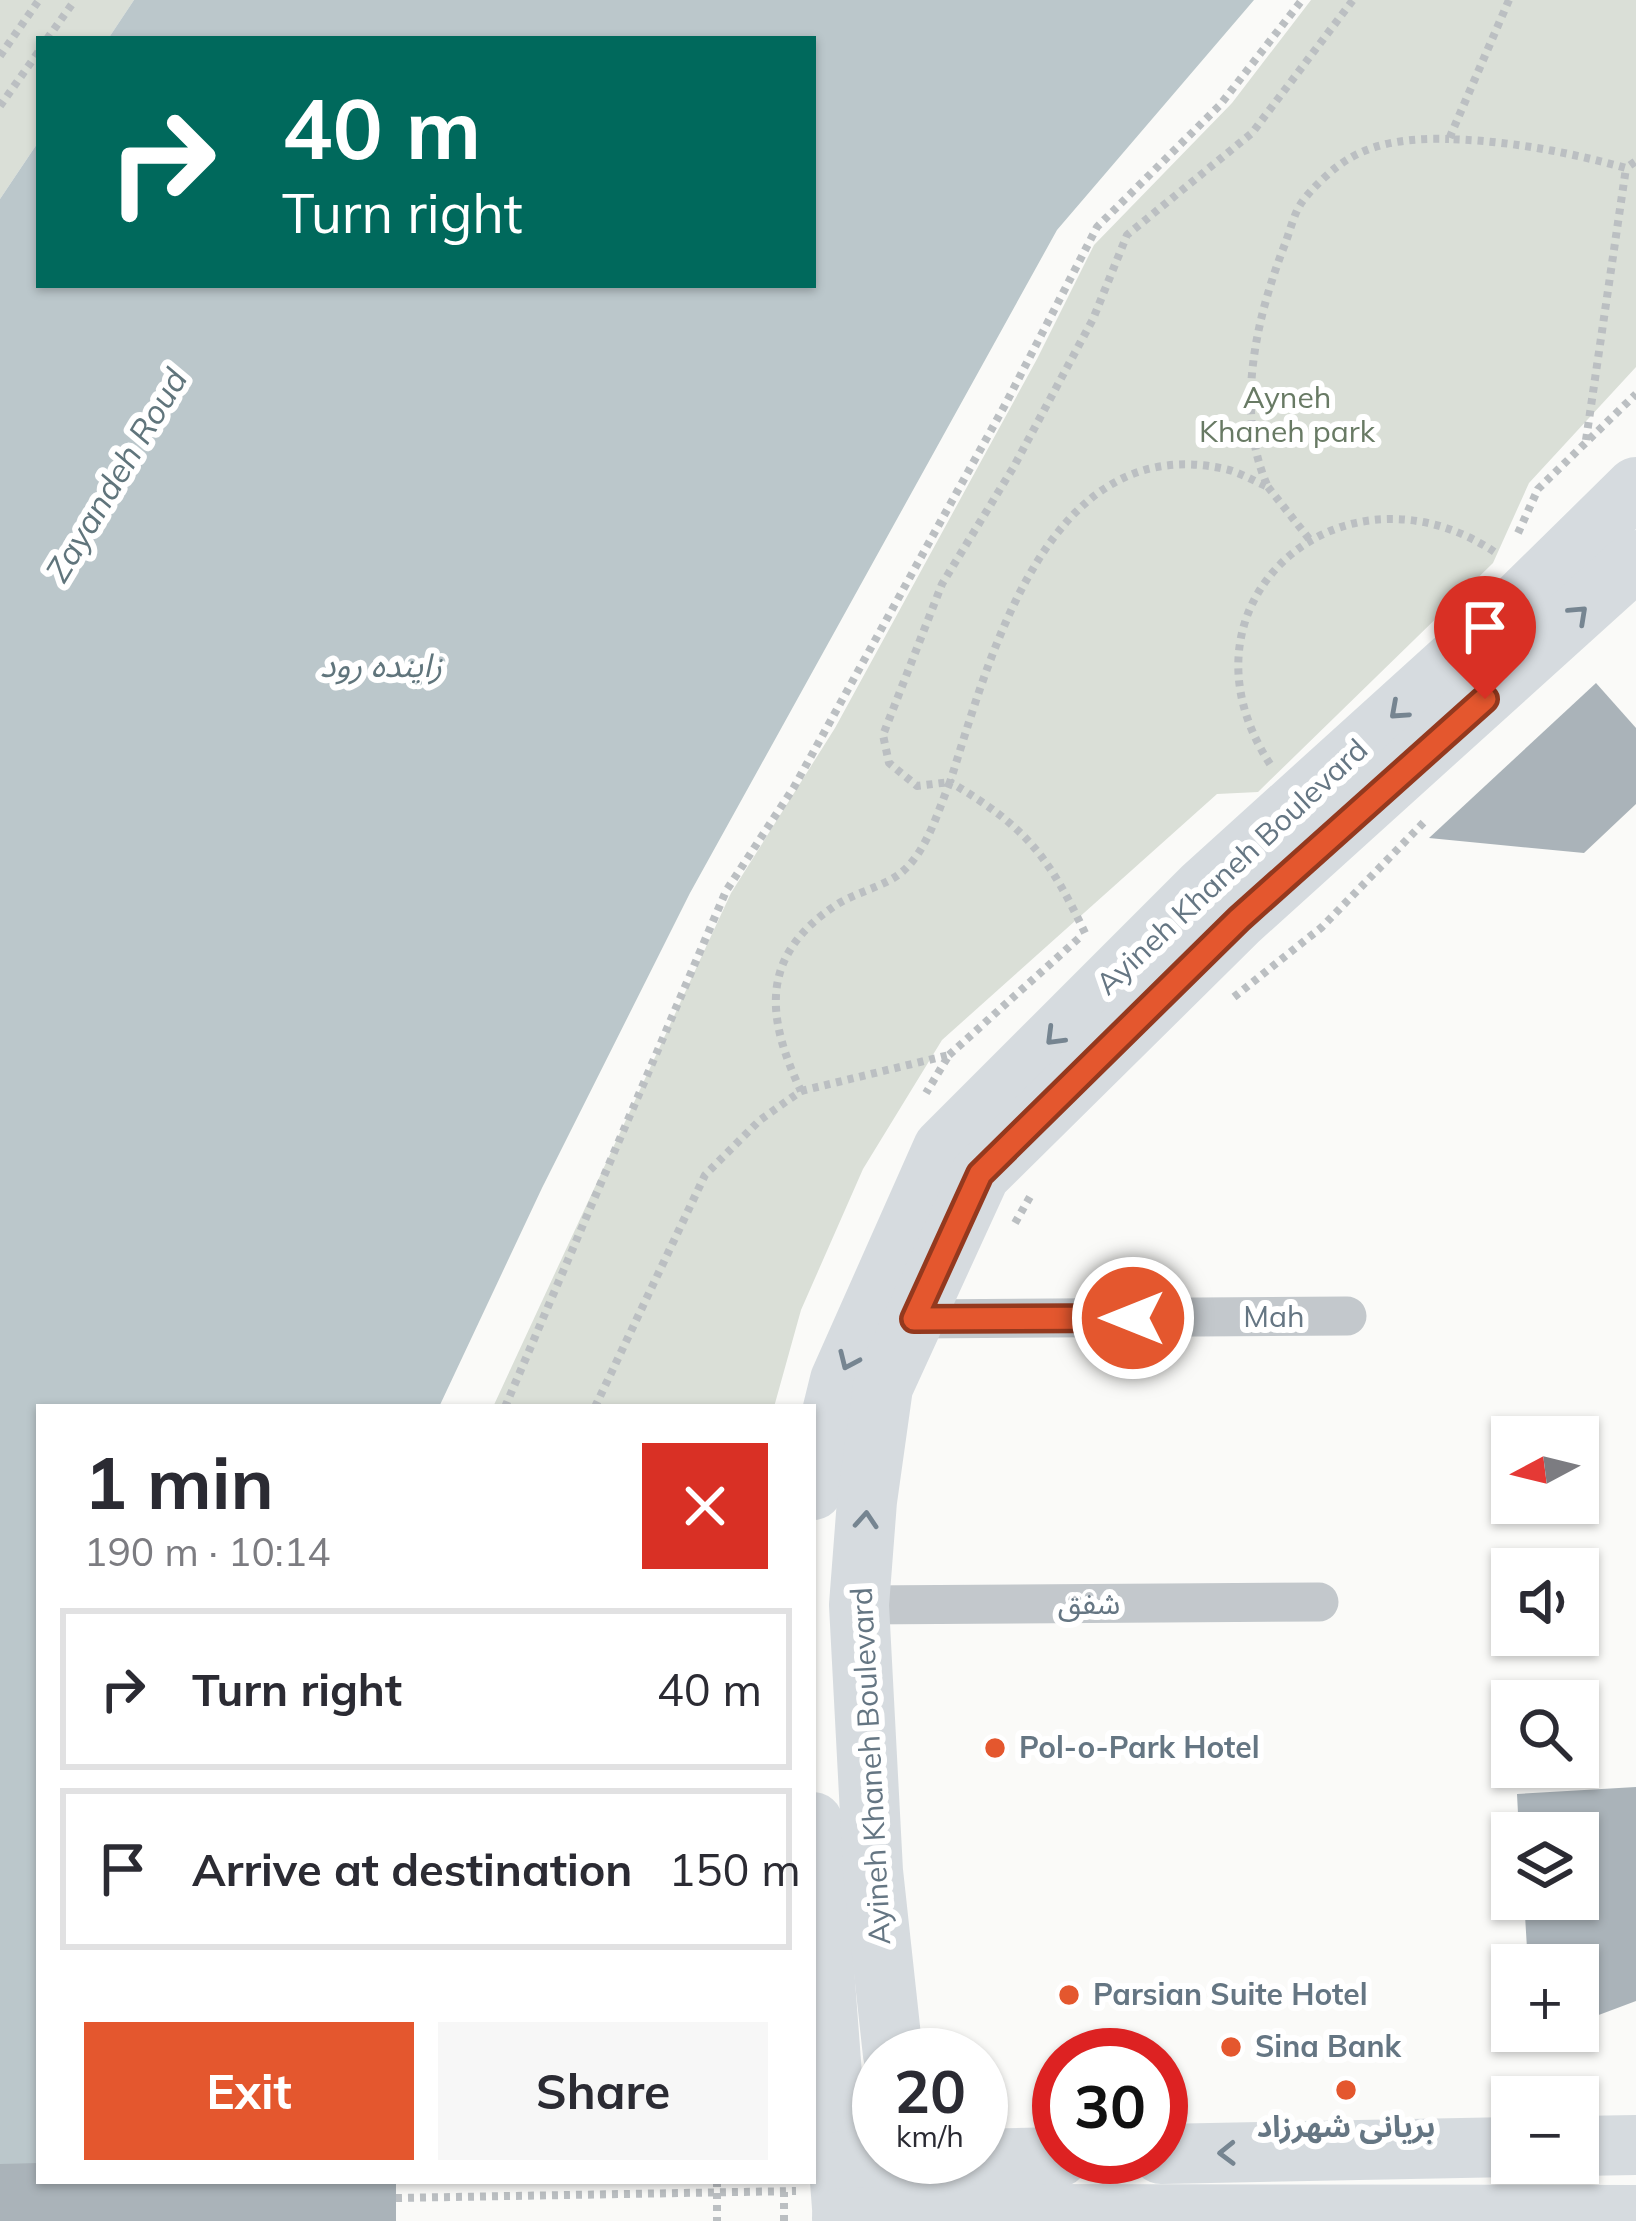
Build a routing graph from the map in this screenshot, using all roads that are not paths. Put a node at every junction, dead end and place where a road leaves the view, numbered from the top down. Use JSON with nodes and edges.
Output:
{"nodes":[{"id":1,"x":1636,"y":487,"type":"edge"},
{"id":2,"x":1636,"y":560,"type":"edge"},
{"id":3,"x":1347,"y":1316,"type":"dead end"},
{"id":4,"x":914,"y":1319,"type":"junction"},
{"id":5,"x":816,"y":1478,"type":"edge"},
{"id":6,"x":1319,"y":1602,"type":"dead end"},
{"id":7,"x":860,"y":1605,"type":"junction"},
{"id":8,"x":816,"y":1948,"type":"edge"},
{"id":9,"x":890,"y":2028,"type":"edge"},
{"id":10,"x":1636,"y":2145,"type":"edge"},
{"id":11,"x":1599,"y":2146,"type":"edge"},
{"id":12,"x":1491,"y":2147,"type":"edge"},
{"id":13,"x":1188,"y":2153,"type":"edge"},
{"id":14,"x":910,"y":2188,"type":"edge"},
{"id":15,"x":822,"y":2201,"type":"edge"},
{"id":16,"x":1636,"y":2215,"type":"edge"},
{"id":17,"x":1311,"y":2218,"type":"edge"}],
"edges":[{"from":1,"to":5,"type":"main road","name":"Ayineh Khaneh Boulevard","one_way":true},
{"from":4,"to":2,"type":"main road","name":"Ayineh Khaneh Boulevard","one_way":true},
{"from":3,"to":4,"type":"street","name":"Mah"},
{"from":7,"to":4,"type":"main road","name":"Ayineh Khaneh Boulevard","one_way":true},
{"from":6,"to":7,"type":"street","name":"شفق"},
{"from":7,"to":9,"type":"main road","name":"Ayineh Khaneh Boulevard"},
{"from":8,"to":15,"type":"main road","name":"Ayineh Khaneh Boulevard"},
{"from":10,"to":11,"type":"main road"},
{"from":12,"to":13,"type":"main road","one_way":true},
{"from":14,"to":15,"type":"main road"},
{"from":14,"to":17,"type":"main road"},
{"from":16,"to":17,"type":"main road"}]}
